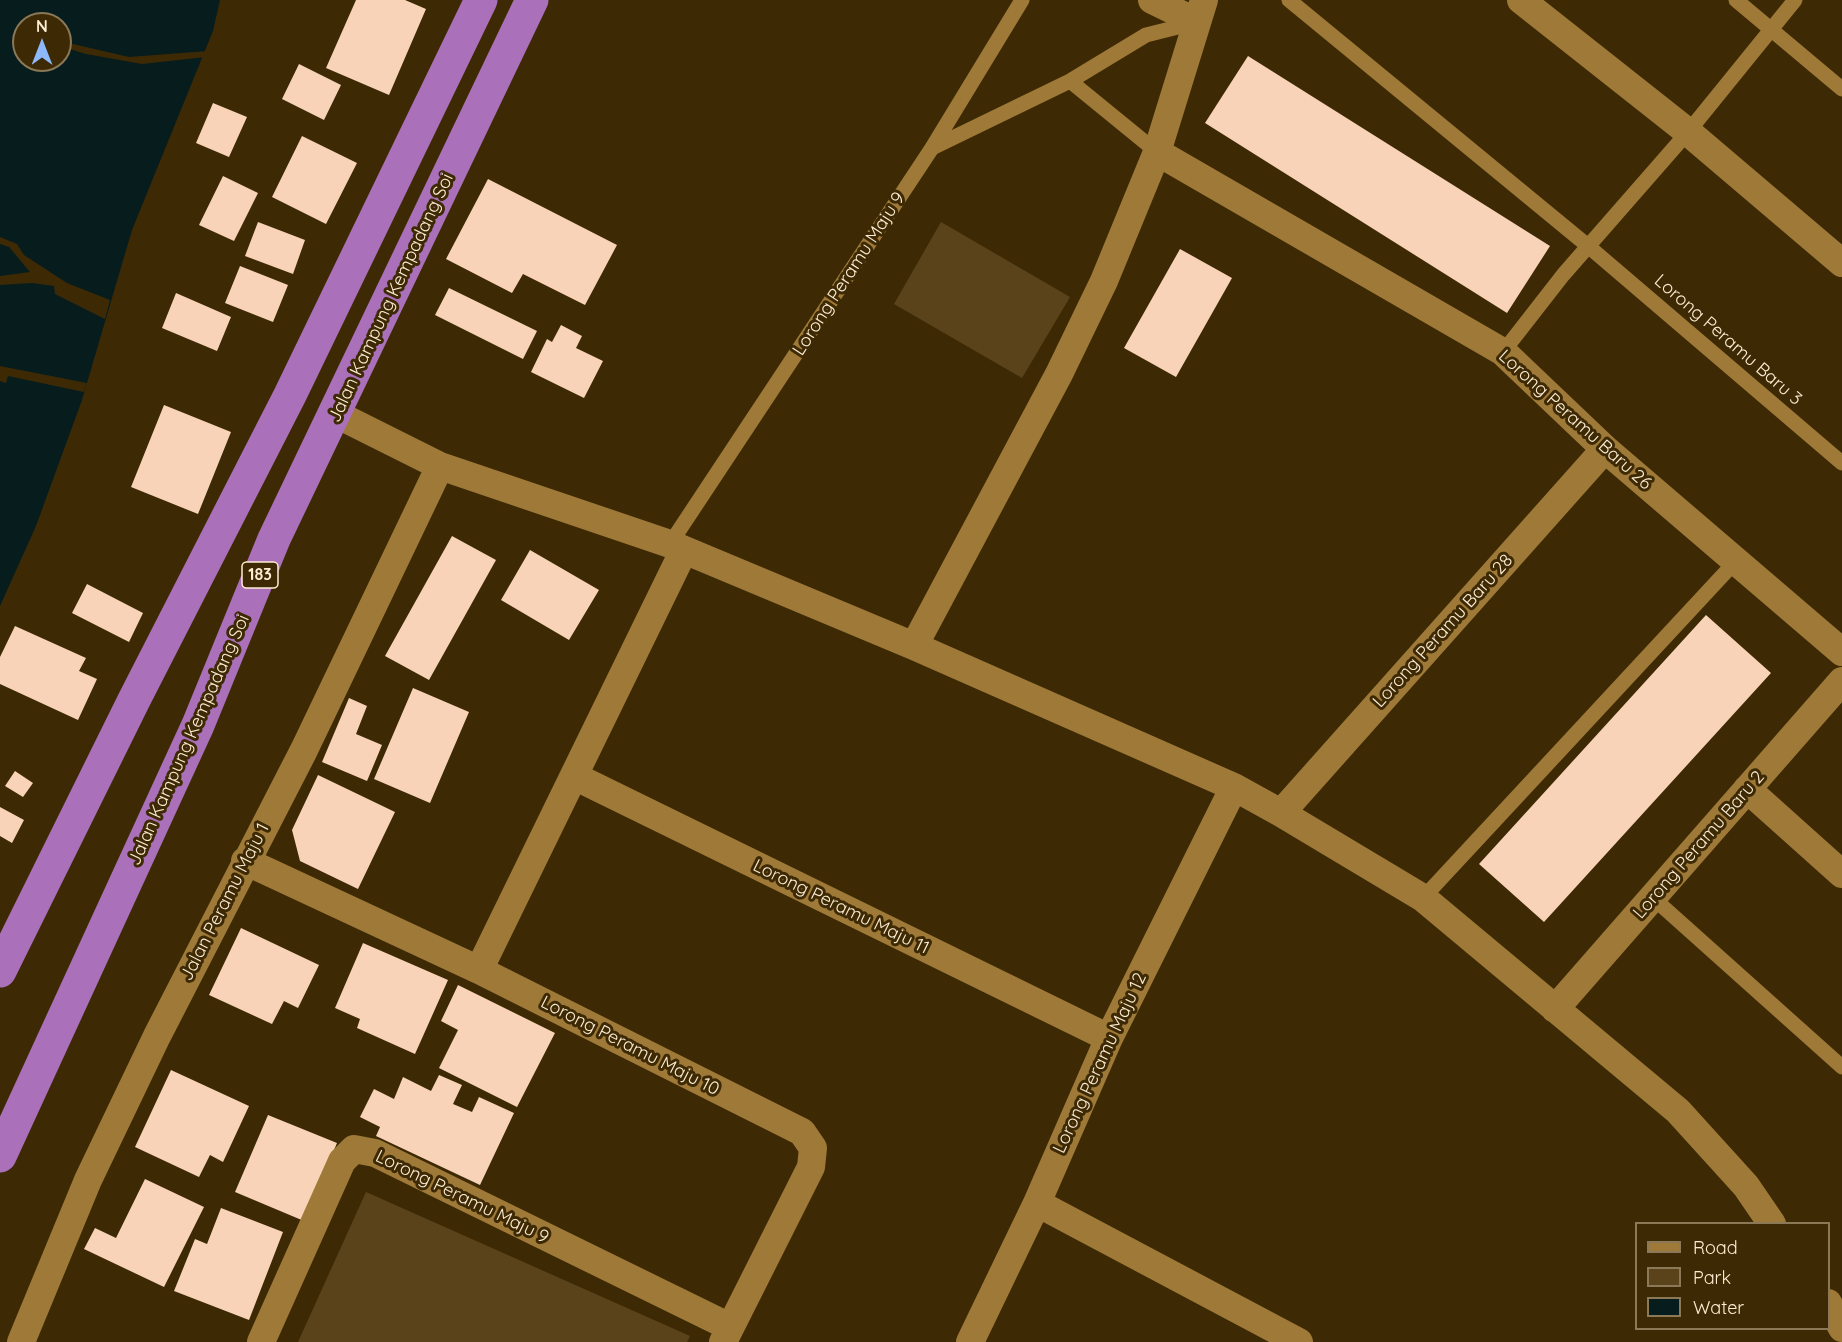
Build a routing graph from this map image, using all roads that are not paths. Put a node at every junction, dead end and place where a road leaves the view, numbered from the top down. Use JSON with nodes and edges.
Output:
{"nodes":[{"id":1,"x":481,"y":0,"type":"edge"},
{"id":2,"x":532,"y":0,"type":"edge"},
{"id":3,"x":1022,"y":0,"type":"edge"},
{"id":4,"x":1152,"y":0,"type":"edge"},
{"id":5,"x":1289,"y":0,"type":"edge"},
{"id":6,"x":1521,"y":0,"type":"edge"},
{"id":7,"x":1736,"y":0,"type":"edge"},
{"id":8,"x":1795,"y":0,"type":"edge"},
{"id":9,"x":1201,"y":11,"type":"edge"},
{"id":10,"x":1772,"y":28,"type":"junction"},
{"id":11,"x":1070,"y":81,"type":"junction"},
{"id":12,"x":1842,"y":89,"type":"edge"},
{"id":13,"x":1688,"y":132,"type":"junction"},
{"id":14,"x":932,"y":148,"type":"junction"},
{"id":15,"x":1157,"y":152,"type":"junction"},
{"id":16,"x":1588,"y":246,"type":"junction"},
{"id":17,"x":1842,"y":263,"type":"edge"},
{"id":18,"x":1503,"y":352,"type":"junction"},
{"id":19,"x":336,"y":414,"type":"junction"},
{"id":20,"x":1605,"y":449,"type":"junction"},
{"id":21,"x":1842,"y":464,"type":"edge"},
{"id":22,"x":440,"y":466,"type":"junction"},
{"id":23,"x":677,"y":547,"type":"junction"},
{"id":24,"x":1736,"y":561,"type":"junction"},
{"id":25,"x":914,"y":646,"type":"junction"},
{"id":26,"x":1842,"y":652,"type":"edge"},
{"id":27,"x":1842,"y":681,"type":"edge"},
{"id":28,"x":574,"y":776,"type":"junction"},
{"id":29,"x":1234,"y":787,"type":"junction"},
{"id":30,"x":1747,"y":789,"type":"junction"},
{"id":31,"x":1281,"y":813,"type":"junction"},
{"id":32,"x":246,"y":861,"type":"junction"},
{"id":33,"x":1842,"y":874,"type":"edge"},
{"id":34,"x":1653,"y":897,"type":"junction"},
{"id":35,"x":1423,"y":898,"type":"junction"},
{"id":36,"x":0,"y":970,"type":"edge"},
{"id":37,"x":479,"y":970,"type":"junction"},
{"id":38,"x":1555,"y":1009,"type":"junction"},
{"id":39,"x":1109,"y":1038,"type":"junction"},
{"id":40,"x":1842,"y":1068,"type":"edge"},
{"id":41,"x":4,"y":1143,"type":"edge"},
{"id":42,"x":1037,"y":1203,"type":"junction"},
{"id":43,"x":1771,"y":1222,"type":"edge"},
{"id":44,"x":1830,"y":1307,"type":"edge"},
{"id":45,"x":1842,"y":1328,"type":"edge"},
{"id":46,"x":726,"y":1335,"type":"edge"},
{"id":47,"x":21,"y":1342,"type":"edge"},
{"id":48,"x":261,"y":1342,"type":"edge"},
{"id":49,"x":970,"y":1342,"type":"edge"},
{"id":50,"x":1299,"y":1342,"type":"edge"}],
"edges":[{"from":1,"to":36,"type":"highway"},
{"from":2,"to":19,"type":"highway","name":"Jalan Kampung Kempadang Soi","number":"183"},
{"from":3,"to":14,"type":"lane","name":"Lorong Peramu Maju 9"},
{"from":4,"to":9,"type":"street"},
{"from":5,"to":16,"type":"lane","name":"Lorong Peramu Baru 3"},
{"from":6,"to":13,"type":"street"},
{"from":7,"to":10,"type":"lane"},
{"from":8,"to":10,"type":"lane"},
{"from":9,"to":11,"type":"lane"},
{"from":9,"to":15,"type":"street"},
{"from":10,"to":12,"type":"lane"},
{"from":10,"to":13,"type":"lane"},
{"from":11,"to":14,"type":"lane"},
{"from":11,"to":15,"type":"lane"},
{"from":13,"to":16,"type":"lane"},
{"from":13,"to":17,"type":"street"},
{"from":14,"to":23,"type":"lane","name":"Lorong Peramu Maju 9"},
{"from":15,"to":18,"type":"street","name":"Lorong Peramu Baru 26"},
{"from":15,"to":25,"type":"street"},
{"from":16,"to":18,"type":"lane"},
{"from":16,"to":21,"type":"lane","name":"Lorong Peramu Baru 3"},
{"from":18,"to":20,"type":"street","name":"Lorong Peramu Baru 26"},
{"from":19,"to":22,"type":"street"},
{"from":19,"to":41,"type":"highway","name":"Jalan Kampung Kempadang Soi","number":"183"},
{"from":20,"to":24,"type":"street","name":"Lorong Peramu Baru 26"},
{"from":20,"to":31,"type":"street","name":"Lorong Peramu Baru 28"},
{"from":22,"to":23,"type":"street"},
{"from":22,"to":32,"type":"street","name":"Jalan Peramu Maju 1"},
{"from":23,"to":25,"type":"street"},
{"from":23,"to":28,"type":"street"},
{"from":24,"to":26,"type":"street","name":"Lorong Peramu Baru 26"},
{"from":24,"to":35,"type":"lane"},
{"from":25,"to":29,"type":"street"},
{"from":27,"to":30,"type":"street","name":"Lorong Peramu Baru 2"},
{"from":28,"to":37,"type":"street"},
{"from":28,"to":39,"type":"street","name":"Lorong Peramu Maju 11"},
{"from":29,"to":31,"type":"street"},
{"from":29,"to":39,"type":"street","name":"Lorong Peramu Maju 12"},
{"from":30,"to":33,"type":"street"},
{"from":30,"to":34,"type":"street","name":"Lorong Peramu Baru 2"},
{"from":31,"to":35,"type":"street"},
{"from":32,"to":37,"type":"street","name":"Lorong Peramu Maju 10"},
{"from":32,"to":47,"type":"street","name":"Jalan Peramu Maju 1"},
{"from":34,"to":38,"type":"street","name":"Lorong Peramu Baru 2"},
{"from":34,"to":40,"type":"lane"},
{"from":35,"to":38,"type":"street"},
{"from":37,"to":46,"type":"street","name":"Lorong Peramu Maju 10"},
{"from":38,"to":43,"type":"street"},
{"from":39,"to":42,"type":"street","name":"Lorong Peramu Maju 12"},
{"from":42,"to":49,"type":"street","name":"Lorong Peramu Maju 12"},
{"from":42,"to":50,"type":"street"},
{"from":44,"to":45,"type":"street"},
{"from":46,"to":48,"type":"street","name":"Lorong Peramu Maju 9"}]}
